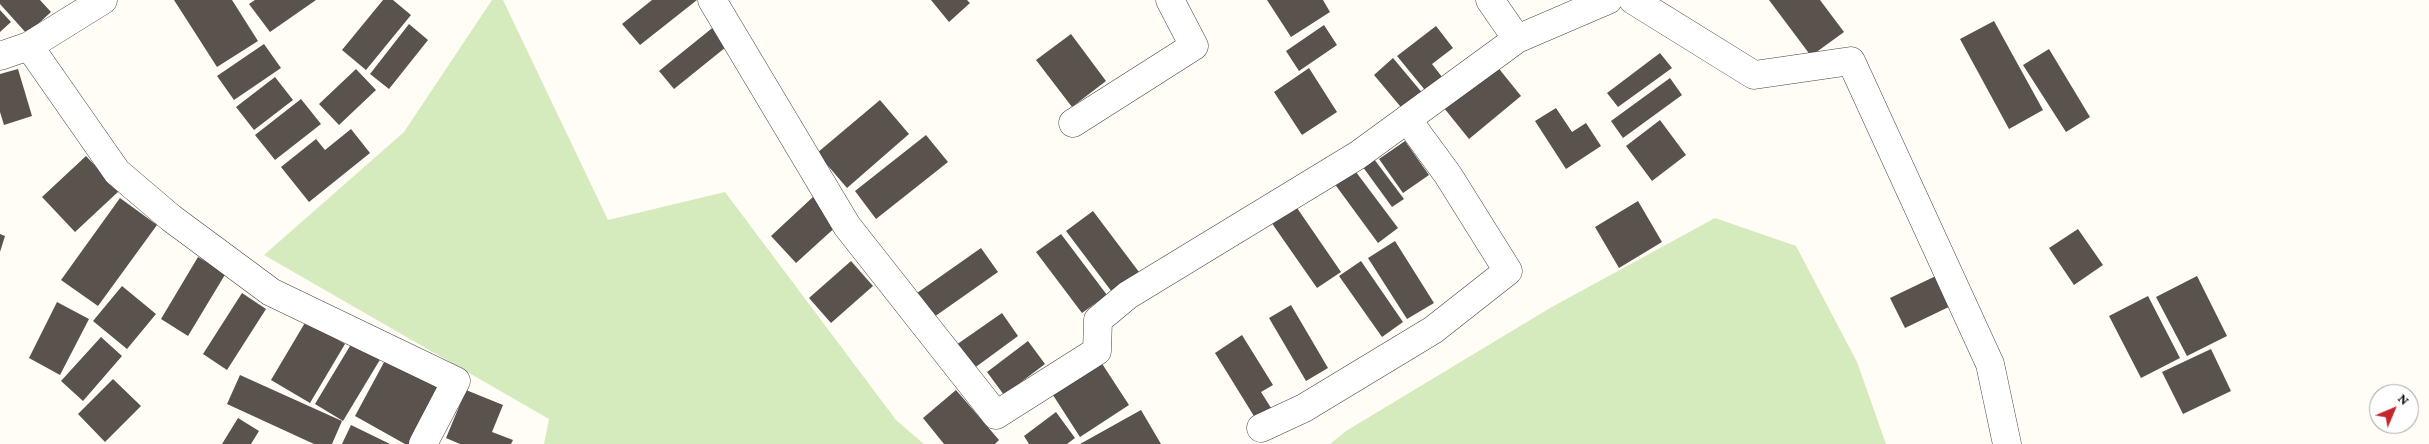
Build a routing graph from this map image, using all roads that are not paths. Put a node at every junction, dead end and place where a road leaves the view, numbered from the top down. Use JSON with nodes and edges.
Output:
{"nodes":[{"id":1,"x":103,"y":0,"type":"edge"},
{"id":2,"x":712,"y":0,"type":"edge"},
{"id":3,"x":1170,"y":0,"type":"edge"},
{"id":4,"x":1490,"y":0,"type":"edge"},
{"id":5,"x":1608,"y":0,"type":"edge"},
{"id":6,"x":1633,"y":0,"type":"edge"},
{"id":7,"x":1517,"y":40,"type":"junction"},
{"id":8,"x":29,"y":46,"type":"junction"},
{"id":9,"x":0,"y":56,"type":"edge"},
{"id":10,"x":1407,"y":119,"type":"junction"},
{"id":11,"x":1073,"y":123,"type":"dead end"},
{"id":12,"x":1261,"y":428,"type":"dead end"},
{"id":13,"x":422,"y":444,"type":"edge"},
{"id":14,"x":2007,"y":444,"type":"edge"}],
"edges":[{"from":1,"to":8,"type":"street"},
{"from":2,"to":10,"type":"street"},
{"from":3,"to":11,"type":"street"},
{"from":4,"to":7,"type":"street"},
{"from":5,"to":7,"type":"street"},
{"from":6,"to":14,"type":"street"},
{"from":7,"to":10,"type":"street"},
{"from":8,"to":9,"type":"street"},
{"from":8,"to":13,"type":"street"},
{"from":10,"to":12,"type":"street"}]}
